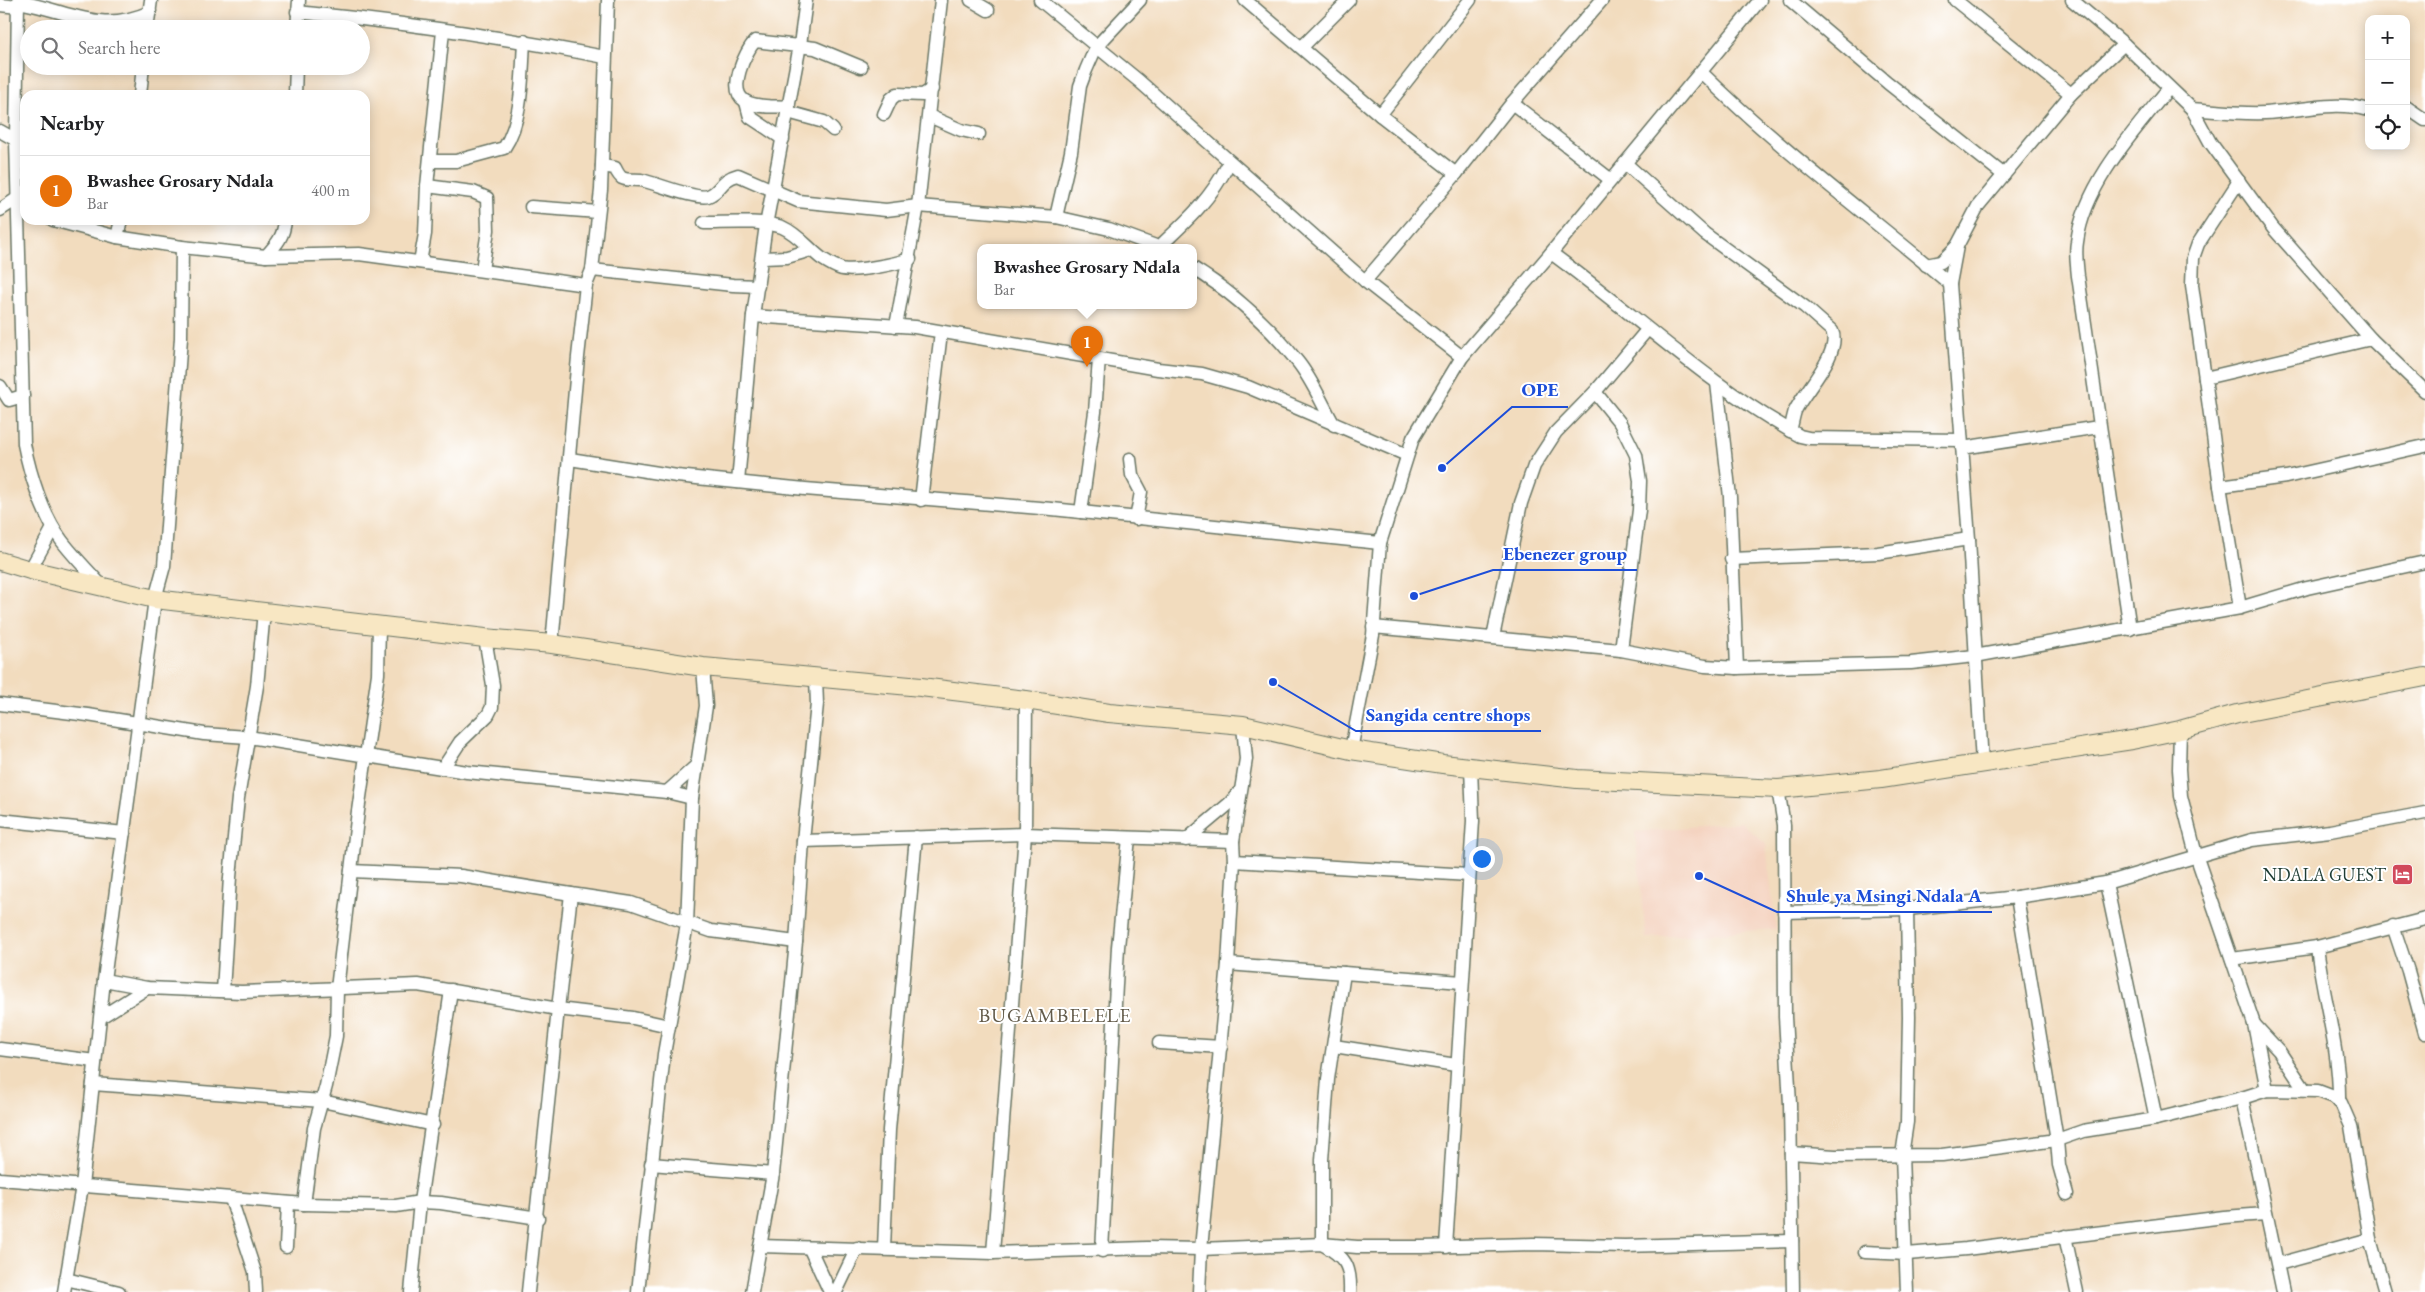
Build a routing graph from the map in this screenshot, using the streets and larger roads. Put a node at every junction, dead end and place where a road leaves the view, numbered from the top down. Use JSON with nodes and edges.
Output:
{"nodes":[{"id":1,"x":608,"y":0,"type":"edge"},
{"id":2,"x":806,"y":0,"type":"edge"},
{"id":3,"x":941,"y":0,"type":"edge"},
{"id":4,"x":971,"y":0,"type":"edge"},
{"id":5,"x":1040,"y":0,"type":"edge"},
{"id":6,"x":1140,"y":0,"type":"edge"},
{"id":7,"x":1245,"y":0,"type":"edge"},
{"id":8,"x":1349,"y":0,"type":"edge"},
{"id":9,"x":1470,"y":0,"type":"edge"},
{"id":10,"x":1602,"y":0,"type":"edge"},
{"id":11,"x":1760,"y":0,"type":"edge"},
{"id":12,"x":1790,"y":0,"type":"edge"},
{"id":13,"x":1955,"y":0,"type":"edge"},
{"id":14,"x":2072,"y":0,"type":"edge"},
{"id":15,"x":18,"y":3,"type":"edge"},
{"id":16,"x":0,"y":6,"type":"edge"},
{"id":17,"x":151,"y":6,"type":"edge"},
{"id":18,"x":298,"y":6,"type":"edge"},
{"id":19,"x":988,"y":10,"type":"dead end"},
{"id":20,"x":82,"y":20,"type":"edge"},
{"id":21,"x":127,"y":20,"type":"edge"},
{"id":22,"x":149,"y":20,"type":"edge"},
{"id":23,"x":297,"y":20,"type":"edge"},
{"id":24,"x":443,"y":31,"type":"junction"},
{"id":25,"x":524,"y":41,"type":"junction"},
{"id":26,"x":2124,"y":44,"type":"junction"},
{"id":27,"x":800,"y":45,"type":"junction"},
{"id":28,"x":1096,"y":47,"type":"junction"},
{"id":29,"x":1302,"y":47,"type":"junction"},
{"id":30,"x":605,"y":57,"type":"junction"},
{"id":31,"x":861,"y":67,"type":"dead end"},
{"id":32,"x":1701,"y":72,"type":"junction"},
{"id":33,"x":142,"y":75,"type":"edge"},
{"id":34,"x":296,"y":75,"type":"edge"},
{"id":35,"x":2169,"y":88,"type":"junction"},
{"id":36,"x":932,"y":89,"type":"junction"},
{"id":37,"x":141,"y":90,"type":"edge"},
{"id":38,"x":295,"y":90,"type":"edge"},
{"id":39,"x":2071,"y":94,"type":"junction"},
{"id":40,"x":746,"y":102,"type":"junction"},
{"id":41,"x":1512,"y":103,"type":"junction"},
{"id":42,"x":2192,"y":109,"type":"junction"},
{"id":43,"x":2365,"y":109,"type":"edge"},
{"id":44,"x":788,"y":110,"type":"junction"},
{"id":45,"x":2410,"y":110,"type":"edge"},
{"id":46,"x":884,"y":114,"type":"dead end"},
{"id":47,"x":1380,"y":115,"type":"junction"},
{"id":48,"x":929,"y":116,"type":"junction"},
{"id":49,"x":2425,"y":120,"type":"edge"},
{"id":50,"x":833,"y":130,"type":"dead end"},
{"id":51,"x":0,"y":131,"type":"edge"},
{"id":52,"x":979,"y":134,"type":"dead end"},
{"id":53,"x":783,"y":139,"type":"junction"},
{"id":54,"x":16,"y":140,"type":"junction"},
{"id":55,"x":430,"y":161,"type":"junction"},
{"id":56,"x":1229,"y":163,"type":"junction"},
{"id":57,"x":1625,"y":163,"type":"junction"},
{"id":58,"x":602,"y":166,"type":"junction"},
{"id":59,"x":1456,"y":174,"type":"junction"},
{"id":60,"x":2004,"y":175,"type":"junction"},
{"id":61,"x":1611,"y":180,"type":"junction"},
{"id":62,"x":2239,"y":181,"type":"junction"},
{"id":63,"x":427,"y":186,"type":"junction"},
{"id":64,"x":774,"y":188,"type":"junction"},
{"id":65,"x":20,"y":206,"type":"edge"},
{"id":66,"x":918,"y":206,"type":"junction"},
{"id":67,"x":531,"y":207,"type":"dead end"},
{"id":68,"x":0,"y":210,"type":"edge"},
{"id":69,"x":598,"y":212,"type":"junction"},
{"id":70,"x":1056,"y":217,"type":"junction"},
{"id":71,"x":704,"y":223,"type":"dead end"},
{"id":72,"x":20,"y":225,"type":"edge"},
{"id":73,"x":73,"y":225,"type":"edge"},
{"id":74,"x":120,"y":225,"type":"edge"},
{"id":75,"x":285,"y":225,"type":"edge"},
{"id":76,"x":766,"y":225,"type":"junction"},
{"id":77,"x":118,"y":236,"type":"junction"},
{"id":78,"x":1149,"y":244,"type":"edge"},
{"id":79,"x":1164,"y":244,"type":"edge"},
{"id":80,"x":1957,"y":246,"type":"junction"},
{"id":81,"x":182,"y":247,"type":"junction"},
{"id":82,"x":812,"y":250,"type":"junction"},
{"id":83,"x":1551,"y":253,"type":"junction"},
{"id":84,"x":266,"y":256,"type":"junction"},
{"id":85,"x":763,"y":258,"type":"junction"},
{"id":86,"x":910,"y":259,"type":"junction"},
{"id":87,"x":420,"y":262,"type":"junction"},
{"id":88,"x":1926,"y":265,"type":"junction"},
{"id":89,"x":482,"y":270,"type":"junction"},
{"id":90,"x":592,"y":270,"type":"junction"},
{"id":91,"x":1197,"y":270,"type":"edge"},
{"id":92,"x":1365,"y":281,"type":"junction"},
{"id":93,"x":1950,"y":284,"type":"junction"},
{"id":94,"x":586,"y":285,"type":"junction"},
{"id":95,"x":758,"y":286,"type":"junction"},
{"id":96,"x":753,"y":316,"type":"junction"},
{"id":97,"x":896,"y":326,"type":"junction"},
{"id":98,"x":1648,"y":330,"type":"junction"},
{"id":99,"x":941,"y":332,"type":"junction"},
{"id":100,"x":2372,"y":339,"type":"junction"},
{"id":101,"x":1462,"y":357,"type":"junction"},
{"id":102,"x":1099,"y":359,"type":"junction"},
{"id":103,"x":2204,"y":378,"type":"junction"},
{"id":104,"x":1717,"y":383,"type":"junction"},
{"id":105,"x":0,"y":386,"type":"edge"},
{"id":106,"x":2425,"y":391,"type":"edge"},
{"id":107,"x":1595,"y":392,"type":"junction"},
{"id":108,"x":23,"y":396,"type":"junction"},
{"id":109,"x":4,"y":400,"type":"edge"},
{"id":110,"x":24,"y":413,"type":"junction"},
{"id":111,"x":1334,"y":425,"type":"junction"},
{"id":112,"x":2099,"y":426,"type":"junction"},
{"id":113,"x":1790,"y":430,"type":"junction"},
{"id":114,"x":1962,"y":444,"type":"junction"},
{"id":115,"x":2425,"y":446,"type":"edge"},
{"id":116,"x":1407,"y":455,"type":"junction"},
{"id":117,"x":570,"y":459,"type":"junction"},
{"id":118,"x":1130,"y":459,"type":"dead end"},
{"id":119,"x":738,"y":482,"type":"junction"},
{"id":120,"x":2220,"y":486,"type":"junction"},
{"id":121,"x":921,"y":500,"type":"junction"},
{"id":122,"x":1081,"y":512,"type":"junction"},
{"id":123,"x":1136,"y":519,"type":"junction"},
{"id":124,"x":53,"y":528,"type":"junction"},
{"id":125,"x":1969,"y":539,"type":"junction"},
{"id":126,"x":1380,"y":543,"type":"junction"},
{"id":127,"x":1731,"y":558,"type":"junction"},
{"id":128,"x":0,"y":561,"type":"edge"},
{"id":129,"x":2425,"y":562,"type":"edge"},
{"id":130,"x":30,"y":570,"type":"junction"},
{"id":131,"x":104,"y":588,"type":"junction"},
{"id":132,"x":155,"y":599,"type":"junction"},
{"id":133,"x":2240,"y":608,"type":"junction"},
{"id":134,"x":264,"y":611,"type":"junction"},
{"id":135,"x":379,"y":625,"type":"junction"},
{"id":136,"x":1373,"y":627,"type":"junction"},
{"id":137,"x":2130,"y":629,"type":"junction"},
{"id":138,"x":1493,"y":637,"type":"junction"},
{"id":139,"x":485,"y":638,"type":"junction"},
{"id":140,"x":552,"y":644,"type":"junction"},
{"id":141,"x":1622,"y":650,"type":"junction"},
{"id":142,"x":1975,"y":656,"type":"junction"},
{"id":143,"x":703,"y":667,"type":"junction"},
{"id":144,"x":1737,"y":668,"type":"junction"},
{"id":145,"x":2425,"y":677,"type":"edge"},
{"id":146,"x":816,"y":678,"type":"junction"},
{"id":147,"x":1026,"y":700,"type":"junction"},
{"id":148,"x":0,"y":704,"type":"edge"},
{"id":149,"x":140,"y":723,"type":"junction"},
{"id":150,"x":1243,"y":725,"type":"junction"},
{"id":151,"x":2180,"y":730,"type":"junction"},
{"id":152,"x":248,"y":737,"type":"junction"},
{"id":153,"x":1351,"y":750,"type":"junction"},
{"id":154,"x":365,"y":756,"type":"junction"},
{"id":155,"x":1982,"y":764,"type":"junction"},
{"id":156,"x":697,"y":765,"type":"junction"},
{"id":157,"x":1471,"y":767,"type":"junction"},
{"id":158,"x":443,"y":768,"type":"junction"},
{"id":159,"x":1778,"y":789,"type":"junction"},
{"id":160,"x":1240,"y":791,"type":"junction"},
{"id":161,"x":666,"y":792,"type":"junction"},
{"id":162,"x":692,"y":798,"type":"junction"},
{"id":163,"x":2425,"y":812,"type":"edge"},
{"id":164,"x":0,"y":820,"type":"edge"},
{"id":165,"x":124,"y":833,"type":"junction"},
{"id":166,"x":1025,"y":834,"type":"junction"},
{"id":167,"x":916,"y":837,"type":"junction"},
{"id":168,"x":1129,"y":838,"type":"junction"},
{"id":169,"x":1186,"y":840,"type":"junction"},
{"id":170,"x":803,"y":841,"type":"junction"},
{"id":171,"x":1233,"y":841,"type":"junction"},
{"id":172,"x":2196,"y":855,"type":"junction"},
{"id":173,"x":1234,"y":861,"type":"junction"},
{"id":174,"x":351,"y":871,"type":"junction"},
{"id":175,"x":1469,"y":875,"type":"junction"},
{"id":176,"x":2106,"y":882,"type":"junction"},
{"id":177,"x":571,"y":894,"type":"junction"},
{"id":178,"x":2017,"y":897,"type":"junction"},
{"id":179,"x":1907,"y":910,"type":"junction"},
{"id":180,"x":1784,"y":912,"type":"junction"},
{"id":181,"x":2425,"y":919,"type":"edge"},
{"id":182,"x":687,"y":924,"type":"junction"},
{"id":183,"x":2393,"y":926,"type":"junction"},
{"id":184,"x":796,"y":942,"type":"junction"},
{"id":185,"x":2317,"y":947,"type":"junction"},
{"id":186,"x":2232,"y":959,"type":"junction"},
{"id":187,"x":1228,"y":964,"type":"junction"},
{"id":188,"x":1344,"y":973,"type":"junction"},
{"id":189,"x":104,"y":980,"type":"junction"},
{"id":190,"x":1462,"y":982,"type":"junction"},
{"id":191,"x":147,"y":988,"type":"junction"},
{"id":192,"x":338,"y":989,"type":"junction"},
{"id":193,"x":451,"y":990,"type":"junction"},
{"id":194,"x":223,"y":991,"type":"junction"},
{"id":195,"x":558,"y":1009,"type":"junction"},
{"id":196,"x":100,"y":1017,"type":"junction"},
{"id":197,"x":2254,"y":1024,"type":"junction"},
{"id":198,"x":670,"y":1026,"type":"junction"},
{"id":199,"x":2425,"y":1033,"type":"edge"},
{"id":200,"x":1159,"y":1043,"type":"dead end"},
{"id":201,"x":1334,"y":1046,"type":"junction"},
{"id":202,"x":1221,"y":1047,"type":"junction"},
{"id":203,"x":0,"y":1049,"type":"edge"},
{"id":204,"x":95,"y":1061,"type":"junction"},
{"id":205,"x":1456,"y":1065,"type":"junction"},
{"id":206,"x":93,"y":1084,"type":"junction"},
{"id":207,"x":2267,"y":1090,"type":"junction"},
{"id":208,"x":2305,"y":1090,"type":"junction"},
{"id":209,"x":2242,"y":1098,"type":"junction"},
{"id":210,"x":322,"y":1101,"type":"junction"},
{"id":211,"x":2339,"y":1102,"type":"junction"},
{"id":212,"x":2156,"y":1119,"type":"junction"},
{"id":213,"x":433,"y":1125,"type":"junction"},
{"id":214,"x":2057,"y":1140,"type":"junction"},
{"id":215,"x":1791,"y":1153,"type":"junction"},
{"id":216,"x":1902,"y":1155,"type":"junction"},
{"id":217,"x":651,"y":1164,"type":"junction"},
{"id":218,"x":773,"y":1174,"type":"junction"},
{"id":219,"x":0,"y":1179,"type":"edge"},
{"id":220,"x":82,"y":1186,"type":"junction"},
{"id":221,"x":2067,"y":1194,"type":"dead end"},
{"id":222,"x":231,"y":1199,"type":"junction"},
{"id":223,"x":420,"y":1202,"type":"junction"},
{"id":224,"x":288,"y":1203,"type":"junction"},
{"id":225,"x":304,"y":1204,"type":"junction"},
{"id":226,"x":2266,"y":1214,"type":"junction"},
{"id":227,"x":538,"y":1218,"type":"junction"},
{"id":228,"x":2065,"y":1236,"type":"junction"},
{"id":229,"x":2370,"y":1239,"type":"junction"},
{"id":230,"x":1792,"y":1241,"type":"junction"},
{"id":231,"x":1322,"y":1244,"type":"junction"},
{"id":232,"x":760,"y":1246,"type":"junction"},
{"id":233,"x":1446,"y":1246,"type":"junction"},
{"id":234,"x":286,"y":1247,"type":"dead end"},
{"id":235,"x":1357,"y":1247,"type":"junction"},
{"id":236,"x":857,"y":1248,"type":"junction"},
{"id":237,"x":884,"y":1248,"type":"junction"},
{"id":238,"x":810,"y":1249,"type":"junction"},
{"id":239,"x":1201,"y":1249,"type":"junction"},
{"id":240,"x":1102,"y":1251,"type":"junction"},
{"id":241,"x":1865,"y":1252,"type":"dead end"},
{"id":242,"x":993,"y":1253,"type":"junction"},
{"id":243,"x":1907,"y":1254,"type":"junction"},
{"id":244,"x":2278,"y":1264,"type":"junction"},
{"id":245,"x":1348,"y":1268,"type":"junction"},
{"id":246,"x":65,"y":1286,"type":"edge"},
{"id":247,"x":120,"y":1292,"type":"edge"},
{"id":248,"x":256,"y":1292,"type":"edge"},
{"id":249,"x":411,"y":1292,"type":"edge"},
{"id":250,"x":528,"y":1292,"type":"edge"},
{"id":251,"x":638,"y":1292,"type":"edge"},
{"id":252,"x":752,"y":1292,"type":"edge"},
{"id":253,"x":830,"y":1292,"type":"edge"},
{"id":254,"x":836,"y":1292,"type":"edge"},
{"id":255,"x":1199,"y":1292,"type":"edge"},
{"id":256,"x":1350,"y":1292,"type":"edge"},
{"id":257,"x":1793,"y":1292,"type":"edge"},
{"id":258,"x":1907,"y":1292,"type":"edge"},
{"id":259,"x":2077,"y":1292,"type":"edge"},
{"id":260,"x":2283,"y":1292,"type":"edge"},
{"id":261,"x":2385,"y":1292,"type":"edge"}],
"edges":[{"from":1,"to":30,"type":"street"},
{"from":2,"to":27,"type":"street"},
{"from":3,"to":36,"type":"street"},
{"from":4,"to":19,"type":"street"},
{"from":5,"to":28,"type":"street"},
{"from":6,"to":28,"type":"street"},
{"from":7,"to":29,"type":"street"},
{"from":8,"to":29,"type":"street"},
{"from":9,"to":47,"type":"street"},
{"from":10,"to":41,"type":"street"},
{"from":11,"to":32,"type":"street"},
{"from":12,"to":60,"type":"street"},
{"from":13,"to":39,"type":"street"},
{"from":14,"to":26,"type":"street"},
{"from":15,"to":16,"type":"street"},
{"from":15,"to":20,"type":"street"},
{"from":15,"to":54,"type":"street"},
{"from":17,"to":21,"type":"street"},
{"from":17,"to":22,"type":"street"},
{"from":18,"to":23,"type":"street"},
{"from":18,"to":24,"type":"street"},
{"from":24,"to":25,"type":"street"},
{"from":24,"to":55,"type":"street"},
{"from":25,"to":30,"type":"street"},
{"from":25,"to":55,"type":"street"},
{"from":26,"to":35,"type":"street"},
{"from":26,"to":39,"type":"street"},
{"from":27,"to":31,"type":"street"},
{"from":27,"to":40,"type":"street"},
{"from":27,"to":44,"type":"street"},
{"from":28,"to":56,"type":"street"},
{"from":28,"to":70,"type":"street"},
{"from":29,"to":47,"type":"street"},
{"from":30,"to":58,"type":"street"},
{"from":32,"to":57,"type":"street"},
{"from":32,"to":88,"type":"street"},
{"from":33,"to":37,"type":"street"},
{"from":34,"to":38,"type":"street"},
{"from":35,"to":42,"type":"street"},
{"from":35,"to":112,"type":"street"},
{"from":36,"to":46,"type":"street"},
{"from":36,"to":48,"type":"street"},
{"from":39,"to":60,"type":"street"},
{"from":40,"to":44,"type":"street"},
{"from":40,"to":53,"type":"street"},
{"from":41,"to":59,"type":"street"},
{"from":41,"to":61,"type":"street"},
{"from":42,"to":43,"type":"street"},
{"from":42,"to":62,"type":"street"},
{"from":44,"to":50,"type":"street"},
{"from":44,"to":53,"type":"street"},
{"from":45,"to":49,"type":"street"},
{"from":47,"to":59,"type":"street"},
{"from":48,"to":52,"type":"street"},
{"from":48,"to":66,"type":"street"},
{"from":51,"to":54,"type":"street"},
{"from":53,"to":64,"type":"street"},
{"from":54,"to":65,"type":"street"},
{"from":55,"to":63,"type":"street"},
{"from":56,"to":79,"type":"street"},
{"from":56,"to":92,"type":"street"},
{"from":57,"to":61,"type":"street"},
{"from":57,"to":113,"type":"street"},
{"from":58,"to":64,"type":"street"},
{"from":58,"to":69,"type":"street"},
{"from":59,"to":92,"type":"street"},
{"from":60,"to":80,"type":"street"},
{"from":61,"to":83,"type":"street"},
{"from":62,"to":100,"type":"street"},
{"from":62,"to":103,"type":"street"},
{"from":63,"to":87,"type":"street"},
{"from":63,"to":89,"type":"street"},
{"from":64,"to":66,"type":"street"},
{"from":64,"to":76,"type":"street"},
{"from":65,"to":68,"type":"street"},
{"from":66,"to":70,"type":"street"},
{"from":66,"to":86,"type":"street"},
{"from":67,"to":69,"type":"street"},
{"from":69,"to":90,"type":"street"},
{"from":70,"to":78,"type":"street"},
{"from":71,"to":76,"type":"street"},
{"from":72,"to":108,"type":"street"},
{"from":73,"to":77,"type":"street"},
{"from":74,"to":77,"type":"street"},
{"from":75,"to":84,"type":"street"},
{"from":76,"to":82,"type":"street"},
{"from":76,"to":85,"type":"street"},
{"from":77,"to":81,"type":"street"},
{"from":80,"to":88,"type":"street"},
{"from":80,"to":93,"type":"street"},
{"from":81,"to":84,"type":"street"},
{"from":81,"to":132,"type":"street"},
{"from":82,"to":85,"type":"street"},
{"from":82,"to":86,"type":"street"},
{"from":83,"to":98,"type":"street"},
{"from":83,"to":101,"type":"street"},
{"from":84,"to":87,"type":"street"},
{"from":85,"to":95,"type":"street"},
{"from":86,"to":97,"type":"street"},
{"from":87,"to":89,"type":"street"},
{"from":88,"to":93,"type":"street"},
{"from":89,"to":94,"type":"street"},
{"from":90,"to":94,"type":"street"},
{"from":90,"to":95,"type":"street"},
{"from":91,"to":111,"type":"street"},
{"from":92,"to":101,"type":"street"},
{"from":93,"to":114,"type":"street"},
{"from":94,"to":117,"type":"street"},
{"from":95,"to":96,"type":"street"},
{"from":96,"to":97,"type":"street"},
{"from":96,"to":119,"type":"street"},
{"from":97,"to":99,"type":"street"},
{"from":98,"to":104,"type":"street"},
{"from":98,"to":107,"type":"street"},
{"from":99,"to":102,"type":"street"},
{"from":99,"to":121,"type":"street"},
{"from":100,"to":103,"type":"street"},
{"from":100,"to":106,"type":"street"},
{"from":101,"to":116,"type":"street"},
{"from":102,"to":111,"type":"street"},
{"from":102,"to":122,"type":"street"},
{"from":103,"to":120,"type":"street"},
{"from":104,"to":113,"type":"street"},
{"from":104,"to":127,"type":"street"},
{"from":105,"to":109,"type":"street"},
{"from":107,"to":138,"type":"street"},
{"from":107,"to":141,"type":"street"},
{"from":108,"to":109,"type":"street"},
{"from":108,"to":110,"type":"street"},
{"from":109,"to":110,"type":"street"},
{"from":110,"to":124,"type":"street"},
{"from":111,"to":116,"type":"street"},
{"from":112,"to":114,"type":"street"},
{"from":112,"to":137,"type":"street"},
{"from":113,"to":114,"type":"street"},
{"from":114,"to":125,"type":"street"},
{"from":115,"to":120,"type":"street"},
{"from":116,"to":126,"type":"street"},
{"from":117,"to":119,"type":"street"},
{"from":117,"to":140,"type":"street"},
{"from":118,"to":123,"type":"street"},
{"from":119,"to":121,"type":"street"},
{"from":120,"to":133,"type":"street"},
{"from":121,"to":122,"type":"street"},
{"from":122,"to":123,"type":"street"},
{"from":123,"to":126,"type":"street"},
{"from":124,"to":130,"type":"street"},
{"from":124,"to":131,"type":"street"},
{"from":125,"to":127,"type":"street"},
{"from":125,"to":142,"type":"street"},
{"from":126,"to":136,"type":"street"},
{"from":127,"to":144,"type":"street"},
{"from":128,"to":130,"type":"street"},
{"from":129,"to":133,"type":"street"},
{"from":130,"to":131,"type":"street"},
{"from":131,"to":132,"type":"street"},
{"from":132,"to":134,"type":"street"},
{"from":132,"to":149,"type":"street"},
{"from":133,"to":137,"type":"street"},
{"from":134,"to":135,"type":"street"},
{"from":134,"to":152,"type":"street"},
{"from":135,"to":139,"type":"street"},
{"from":135,"to":154,"type":"street"},
{"from":136,"to":138,"type":"street"},
{"from":136,"to":153,"type":"street"},
{"from":137,"to":142,"type":"street"},
{"from":138,"to":141,"type":"street"},
{"from":139,"to":140,"type":"street"},
{"from":139,"to":158,"type":"street"},
{"from":140,"to":143,"type":"street"},
{"from":141,"to":144,"type":"street"},
{"from":142,"to":144,"type":"street"},
{"from":142,"to":155,"type":"street"},
{"from":143,"to":146,"type":"street"},
{"from":143,"to":156,"type":"street"},
{"from":145,"to":151,"type":"street"},
{"from":146,"to":147,"type":"street"},
{"from":146,"to":170,"type":"street"},
{"from":147,"to":150,"type":"street"},
{"from":147,"to":166,"type":"street"},
{"from":148,"to":149,"type":"street"},
{"from":149,"to":152,"type":"street"},
{"from":149,"to":165,"type":"street"},
{"from":150,"to":153,"type":"street"},
{"from":150,"to":160,"type":"street"},
{"from":151,"to":155,"type":"street"},
{"from":151,"to":172,"type":"street"},
{"from":152,"to":154,"type":"street"},
{"from":152,"to":194,"type":"street"},
{"from":153,"to":157,"type":"street"},
{"from":154,"to":158,"type":"street"},
{"from":154,"to":174,"type":"street"},
{"from":155,"to":159,"type":"street"},
{"from":156,"to":161,"type":"street"},
{"from":156,"to":162,"type":"street"},
{"from":157,"to":159,"type":"street"},
{"from":157,"to":175,"type":"street"},
{"from":158,"to":161,"type":"street"},
{"from":159,"to":180,"type":"street"},
{"from":160,"to":169,"type":"street"},
{"from":160,"to":171,"type":"street"},
{"from":161,"to":162,"type":"street"},
{"from":162,"to":182,"type":"street"},
{"from":163,"to":172,"type":"street"},
{"from":164,"to":165,"type":"street"},
{"from":165,"to":189,"type":"street"},
{"from":166,"to":167,"type":"street"},
{"from":166,"to":168,"type":"street"},
{"from":166,"to":242,"type":"street"},
{"from":167,"to":170,"type":"street"},
{"from":167,"to":237,"type":"street"},
{"from":168,"to":169,"type":"street"},
{"from":168,"to":240,"type":"street"},
{"from":169,"to":171,"type":"street"},
{"from":170,"to":184,"type":"street"},
{"from":171,"to":173,"type":"street"},
{"from":172,"to":176,"type":"street"},
{"from":172,"to":186,"type":"street"},
{"from":173,"to":175,"type":"street"},
{"from":173,"to":187,"type":"street"},
{"from":174,"to":177,"type":"street"},
{"from":174,"to":192,"type":"street"},
{"from":175,"to":190,"type":"street"},
{"from":176,"to":178,"type":"street"},
{"from":176,"to":212,"type":"street"},
{"from":177,"to":182,"type":"street"},
{"from":177,"to":195,"type":"street"},
{"from":178,"to":179,"type":"street"},
{"from":178,"to":214,"type":"street"},
{"from":179,"to":180,"type":"street"},
{"from":179,"to":216,"type":"street"},
{"from":180,"to":215,"type":"street"},
{"from":181,"to":183,"type":"street"},
{"from":182,"to":184,"type":"street"},
{"from":182,"to":198,"type":"street"},
{"from":183,"to":185,"type":"street"},
{"from":183,"to":199,"type":"street"},
{"from":184,"to":218,"type":"street"},
{"from":185,"to":186,"type":"street"},
{"from":185,"to":211,"type":"street"},
{"from":186,"to":197,"type":"street"},
{"from":187,"to":188,"type":"street"},
{"from":187,"to":202,"type":"street"},
{"from":188,"to":190,"type":"street"},
{"from":188,"to":201,"type":"street"},
{"from":189,"to":191,"type":"street"},
{"from":189,"to":196,"type":"street"},
{"from":190,"to":205,"type":"street"},
{"from":191,"to":194,"type":"street"},
{"from":191,"to":196,"type":"street"},
{"from":192,"to":193,"type":"street"},
{"from":192,"to":194,"type":"street"},
{"from":192,"to":210,"type":"street"},
{"from":193,"to":195,"type":"street"},
{"from":193,"to":213,"type":"street"},
{"from":195,"to":198,"type":"street"},
{"from":195,"to":227,"type":"street"},
{"from":196,"to":204,"type":"street"},
{"from":197,"to":207,"type":"street"},
{"from":197,"to":208,"type":"street"},
{"from":198,"to":217,"type":"street"},
{"from":200,"to":202,"type":"street"},
{"from":201,"to":205,"type":"street"},
{"from":201,"to":231,"type":"street"},
{"from":202,"to":239,"type":"street"},
{"from":203,"to":204,"type":"street"},
{"from":204,"to":206,"type":"street"},
{"from":205,"to":233,"type":"street"},
{"from":206,"to":210,"type":"street"},
{"from":206,"to":220,"type":"street"},
{"from":207,"to":208,"type":"street"},
{"from":207,"to":209,"type":"street"},
{"from":208,"to":211,"type":"street"},
{"from":209,"to":212,"type":"street"},
{"from":209,"to":226,"type":"street"},
{"from":210,"to":213,"type":"street"},
{"from":210,"to":225,"type":"street"},
{"from":211,"to":229,"type":"street"},
{"from":212,"to":214,"type":"street"},
{"from":213,"to":223,"type":"street"},
{"from":214,"to":216,"type":"street"},
{"from":214,"to":221,"type":"street"},
{"from":215,"to":216,"type":"street"},
{"from":215,"to":230,"type":"street"},
{"from":216,"to":243,"type":"street"},
{"from":217,"to":218,"type":"street"},
{"from":217,"to":251,"type":"street"},
{"from":218,"to":232,"type":"street"},
{"from":219,"to":220,"type":"street"},
{"from":220,"to":222,"type":"street"},
{"from":220,"to":246,"type":"street"},
{"from":222,"to":224,"type":"street"},
{"from":222,"to":248,"type":"street"},
{"from":223,"to":225,"type":"street"},
{"from":223,"to":227,"type":"street"},
{"from":223,"to":249,"type":"street"},
{"from":224,"to":225,"type":"street"},
{"from":224,"to":234,"type":"street"},
{"from":226,"to":228,"type":"street"},
{"from":226,"to":244,"type":"street"},
{"from":227,"to":250,"type":"street"},
{"from":228,"to":243,"type":"street"},
{"from":228,"to":259,"type":"street"},
{"from":229,"to":244,"type":"street"},
{"from":229,"to":261,"type":"street"},
{"from":230,"to":233,"type":"street"},
{"from":230,"to":257,"type":"street"},
{"from":231,"to":235,"type":"street"},
{"from":231,"to":239,"type":"street"},
{"from":231,"to":245,"type":"street"},
{"from":232,"to":238,"type":"street"},
{"from":232,"to":252,"type":"street"},
{"from":233,"to":235,"type":"street"},
{"from":235,"to":245,"type":"street"},
{"from":236,"to":237,"type":"street"},
{"from":236,"to":238,"type":"street"},
{"from":236,"to":254,"type":"street"},
{"from":237,"to":242,"type":"street"},
{"from":238,"to":253,"type":"street"},
{"from":239,"to":240,"type":"street"},
{"from":239,"to":255,"type":"street"},
{"from":240,"to":242,"type":"street"},
{"from":241,"to":243,"type":"street"},
{"from":243,"to":258,"type":"street"},
{"from":244,"to":260,"type":"street"},
{"from":245,"to":256,"type":"street"},
{"from":246,"to":247,"type":"street"}]}
